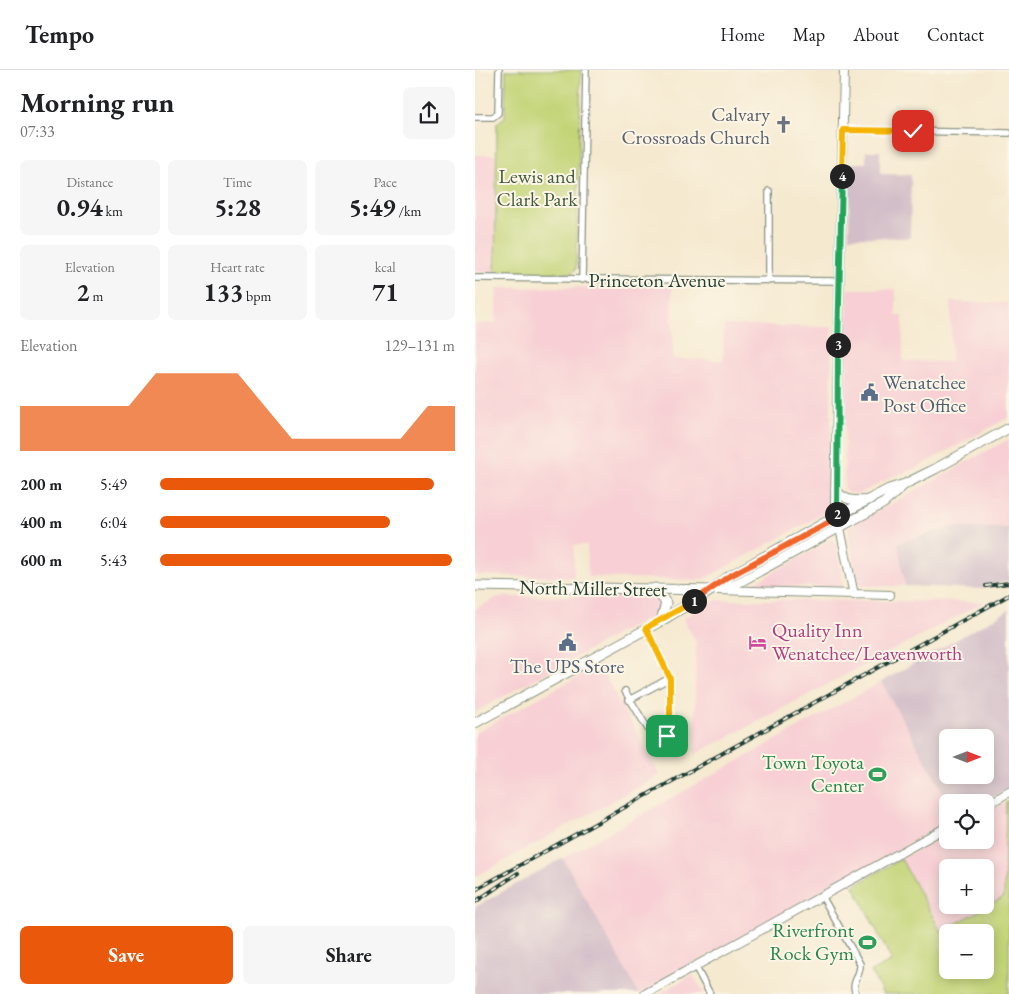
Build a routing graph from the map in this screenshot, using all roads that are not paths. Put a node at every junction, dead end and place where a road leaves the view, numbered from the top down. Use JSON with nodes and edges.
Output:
{"nodes":[{"id":1,"x":499,"y":70,"type":"edge"},
{"id":2,"x":585,"y":70,"type":"edge"},
{"id":3,"x":844,"y":70,"type":"edge"},
{"id":4,"x":475,"y":117,"type":"edge"},
{"id":5,"x":843,"y":130,"type":"junction"},
{"id":6,"x":1009,"y":133,"type":"edge"},
{"id":7,"x":769,"y":190,"type":"dead end"},
{"id":8,"x":475,"y":278,"type":"edge"},
{"id":9,"x":582,"y":280,"type":"junction"},
{"id":10,"x":769,"y":281,"type":"junction"},
{"id":11,"x":839,"y":281,"type":"junction"},
{"id":12,"x":1009,"y":428,"type":"edge"},
{"id":13,"x":905,"y":484,"type":"junction"},
{"id":14,"x":835,"y":489,"type":"junction"},
{"id":15,"x":869,"y":500,"type":"junction"},
{"id":16,"x":838,"y":522,"type":"junction"},
{"id":17,"x":475,"y":586,"type":"edge"},
{"id":18,"x":491,"y":587,"type":"junction"},
{"id":19,"x":655,"y":588,"type":"junction"},
{"id":20,"x":713,"y":590,"type":"junction"},
{"id":21,"x":475,"y":594,"type":"edge"},
{"id":22,"x":854,"y":595,"type":"junction"},
{"id":23,"x":890,"y":595,"type":"dead end"},
{"id":24,"x":661,"y":621,"type":"junction"},
{"id":25,"x":646,"y":628,"type":"junction"},
{"id":26,"x":670,"y":678,"type":"junction"},
{"id":27,"x":625,"y":691,"type":"dead end"},
{"id":28,"x":629,"y":700,"type":"junction"},
{"id":29,"x":475,"y":723,"type":"edge"},
{"id":30,"x":1009,"y":792,"type":"edge"},
{"id":31,"x":994,"y":801,"type":"edge"},
{"id":32,"x":939,"y":830,"type":"edge"},
{"id":33,"x":822,"y":896,"type":"junction"},
{"id":34,"x":695,"y":966,"type":"junction"},
{"id":35,"x":645,"y":994,"type":"edge"},
{"id":36,"x":710,"y":994,"type":"edge"},
{"id":37,"x":856,"y":994,"type":"edge"}],
"edges":[{"from":1,"to":4,"type":"street"},
{"from":2,"to":9,"type":"street"},
{"from":3,"to":5,"type":"street"},
{"from":5,"to":6,"type":"street"},
{"from":5,"to":11,"type":"street"},
{"from":7,"to":10,"type":"street"},
{"from":8,"to":9,"type":"street","name":"Princeton Avenue"},
{"from":9,"to":10,"type":"street","name":"Princeton Avenue"},
{"from":10,"to":11,"type":"street","name":"Princeton Avenue"},
{"from":11,"to":14,"type":"street"},
{"from":12,"to":13,"type":"main road"},
{"from":13,"to":15,"type":"main road"},
{"from":13,"to":16,"type":"main road"},
{"from":14,"to":15,"type":"street"},
{"from":14,"to":16,"type":"street"},
{"from":15,"to":16,"type":"main road"},
{"from":16,"to":20,"type":"main road"},
{"from":16,"to":22,"type":"street"},
{"from":17,"to":18,"type":"main road","name":"North Miller Street"},
{"from":18,"to":19,"type":"main road","name":"North Miller Street"},
{"from":18,"to":21,"type":"main road"},
{"from":19,"to":20,"type":"main road","name":"North Miller Street"},
{"from":19,"to":24,"type":"main road"},
{"from":20,"to":22,"type":"street","name":"North Miller Street"},
{"from":20,"to":24,"type":"main road"},
{"from":22,"to":23,"type":"street","name":"North Miller Street"},
{"from":24,"to":25,"type":"main road"},
{"from":25,"to":26,"type":"street"},
{"from":25,"to":29,"type":"main road"},
{"from":26,"to":28,"type":"street"},
{"from":26,"to":28,"type":"street"},
{"from":27,"to":28,"type":"street"},
{"from":30,"to":31,"type":"street"},
{"from":32,"to":33,"type":"street"},
{"from":33,"to":34,"type":"street"},
{"from":33,"to":37,"type":"street"},
{"from":34,"to":35,"type":"street"},
{"from":34,"to":36,"type":"street"}]}
